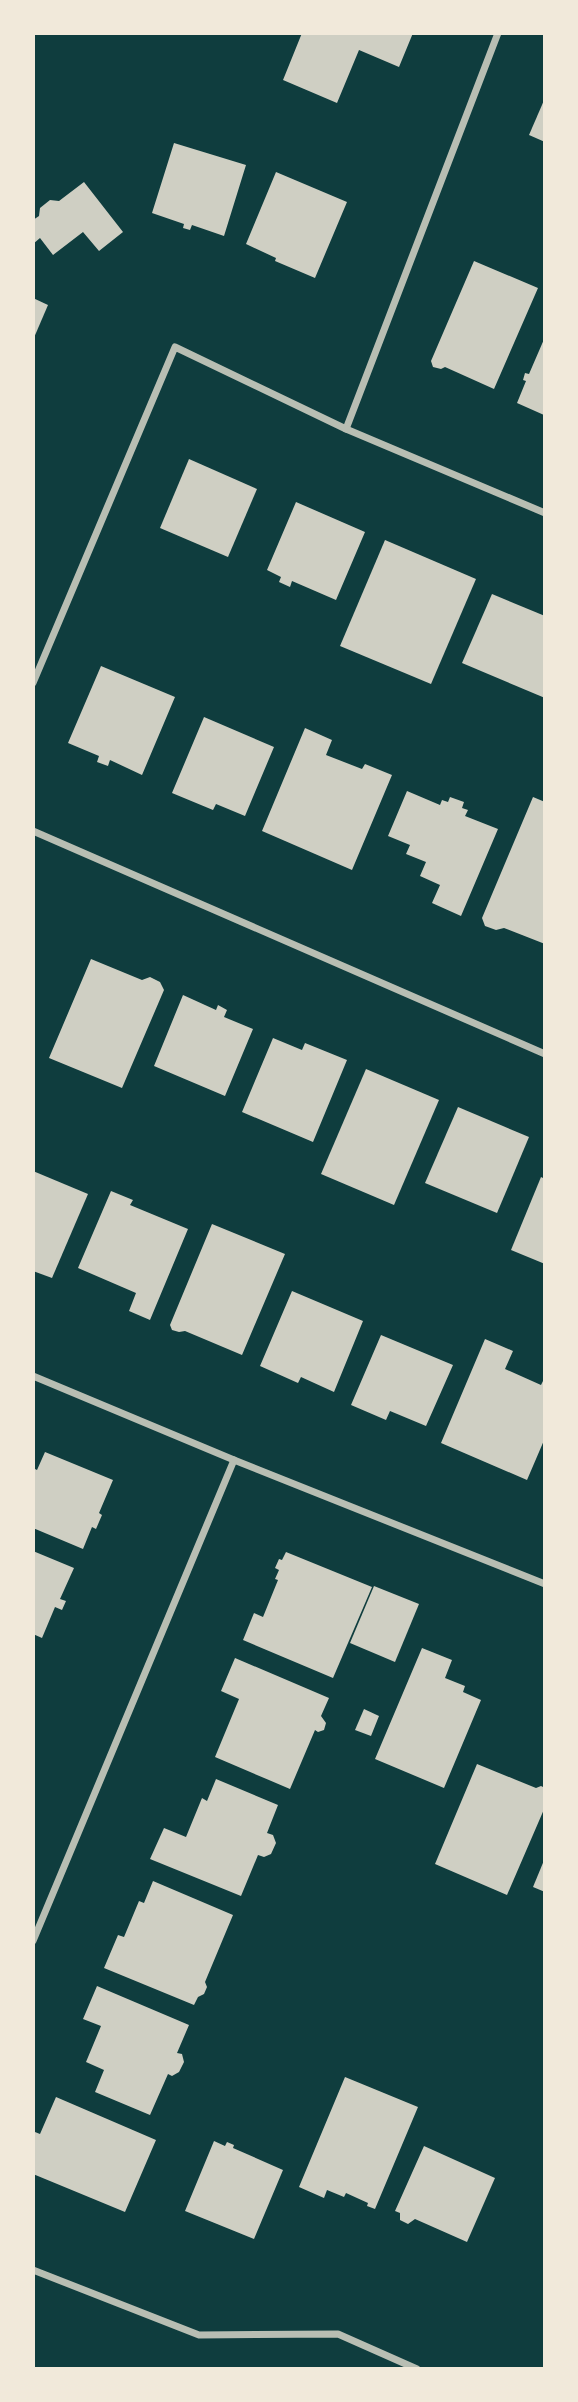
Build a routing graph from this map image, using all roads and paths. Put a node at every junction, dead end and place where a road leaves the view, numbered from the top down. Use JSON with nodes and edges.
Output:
{"nodes":[{"id":1,"x":498,"y":33,"type":"edge"},
{"id":2,"x":346,"y":429,"type":"junction"},
{"id":3,"x":545,"y":513,"type":"edge"},
{"id":4,"x":33,"y":683,"type":"edge"},
{"id":5,"x":33,"y":831,"type":"edge"},
{"id":6,"x":545,"y":1054,"type":"edge"},
{"id":7,"x":33,"y":1376,"type":"edge"},
{"id":8,"x":234,"y":1460,"type":"junction"},
{"id":9,"x":545,"y":1584,"type":"edge"},
{"id":10,"x":33,"y":1941,"type":"edge"},
{"id":11,"x":33,"y":2270,"type":"edge"},
{"id":12,"x":418,"y":2369,"type":"edge"}],
"edges":[{"from":1,"to":2,"type":"street"},
{"from":2,"to":3,"type":"street"},
{"from":2,"to":4,"type":"street"},
{"from":5,"to":6,"type":"street"},
{"from":7,"to":8,"type":"street"},
{"from":8,"to":9,"type":"street"},
{"from":8,"to":10,"type":"street"},
{"from":11,"to":12,"type":"street"}]}
